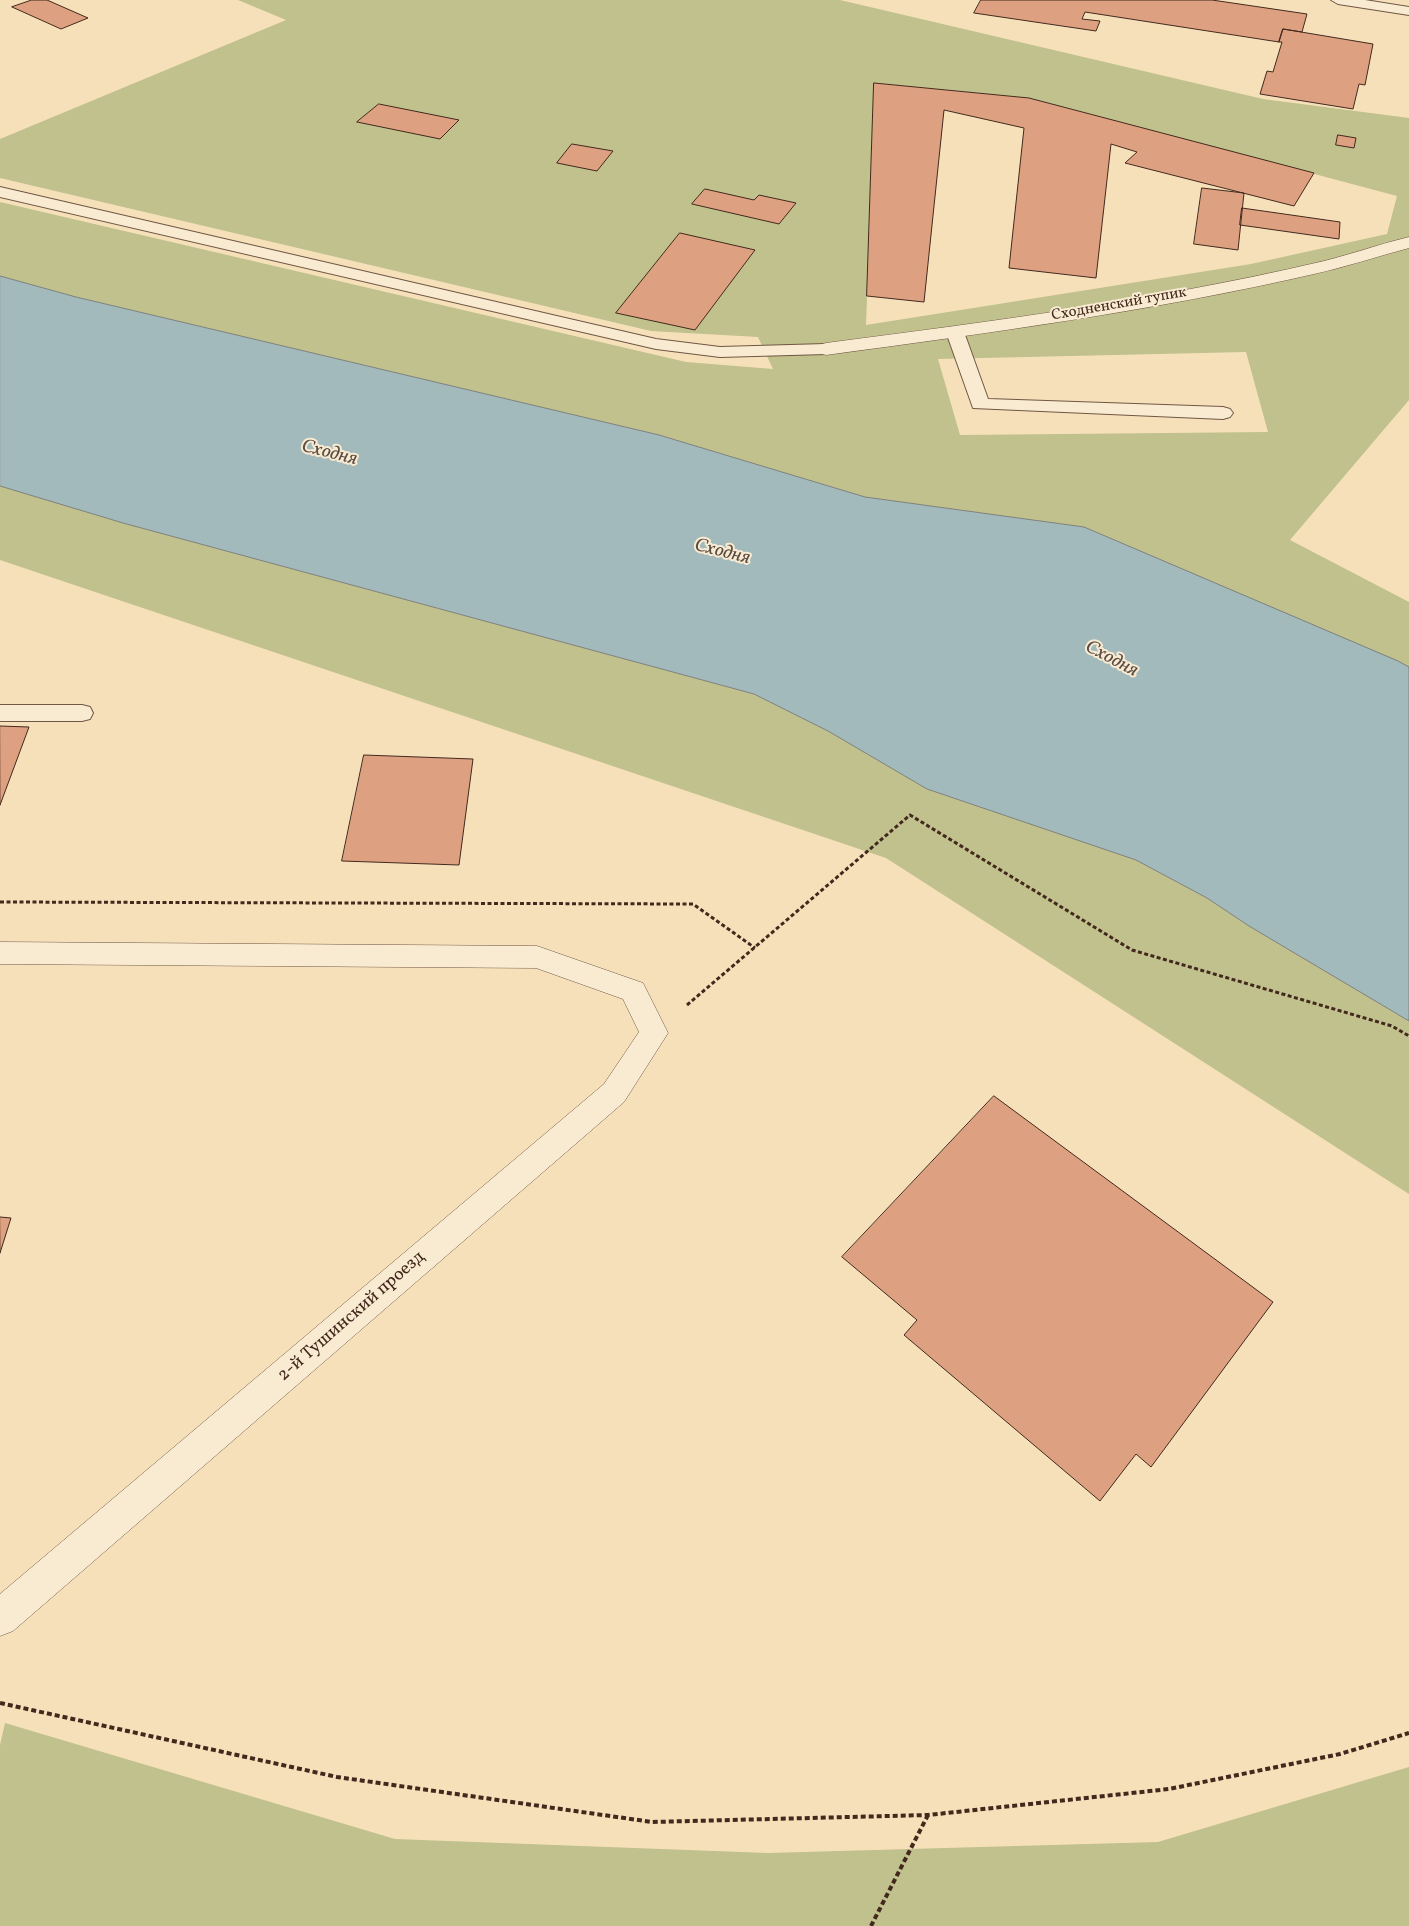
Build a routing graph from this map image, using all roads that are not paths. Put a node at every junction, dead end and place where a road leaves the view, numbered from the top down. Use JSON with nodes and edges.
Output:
{"nodes":[{"id":1,"x":1338,"y":0,"type":"edge"},
{"id":2,"x":1409,"y":11,"type":"edge"},
{"id":3,"x":0,"y":192,"type":"edge"},
{"id":4,"x":1409,"y":242,"type":"edge"},
{"id":5,"x":955,"y":332,"type":"junction"},
{"id":6,"x":826,"y":348,"type":"joint"},
{"id":7,"x":1223,"y":413,"type":"dead end"},
{"id":8,"x":0,"y":713,"type":"edge"},
{"id":9,"x":82,"y":713,"type":"dead end"},
{"id":10,"x":0,"y":952,"type":"edge"},
{"id":11,"x":0,"y":1618,"type":"edge"}],
"edges":[{"from":1,"to":2,"type":"lane"},
{"from":3,"to":6,"type":"lane"},
{"from":4,"to":5,"type":"street","name":"Сходненский тупик"},
{"from":5,"to":6,"type":"street","name":"Сходненский тупик"},
{"from":5,"to":7,"type":"lane"},
{"from":8,"to":9,"type":"lane"},
{"from":10,"to":11,"type":"street","name":"2-й Тушинский проезд"}]}
